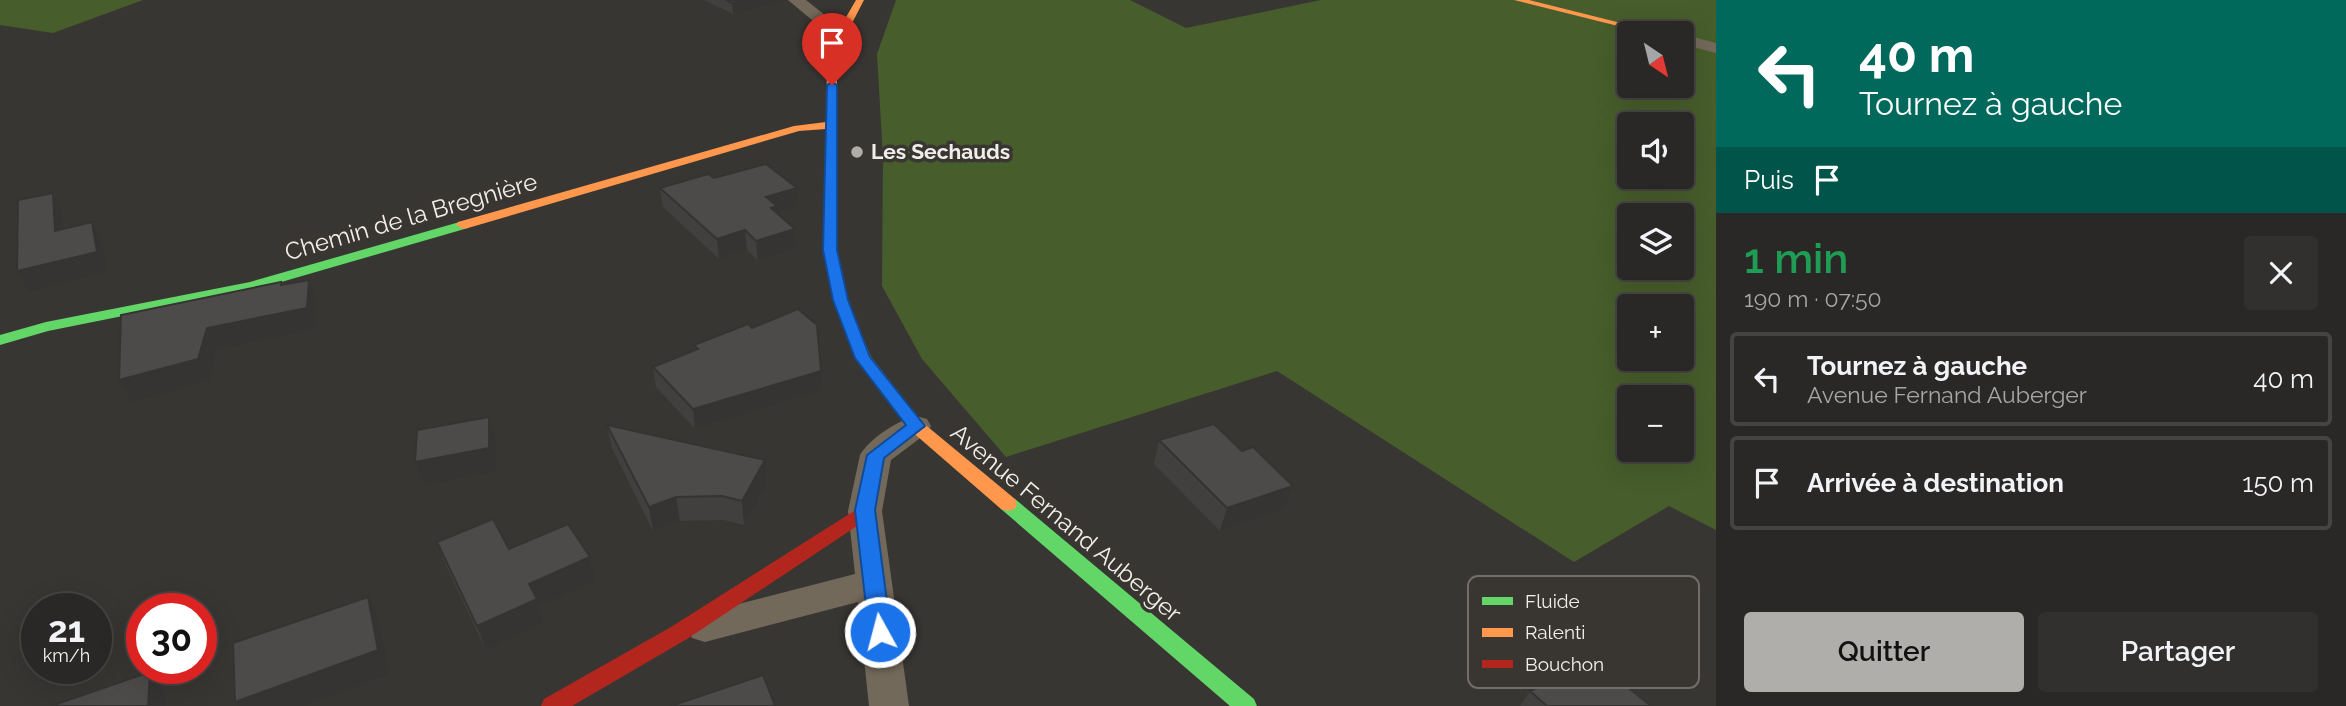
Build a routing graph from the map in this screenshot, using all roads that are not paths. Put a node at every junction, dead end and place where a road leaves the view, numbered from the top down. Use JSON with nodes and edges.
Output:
{"nodes":[{"id":1,"x":796,"y":0,"type":"edge"},
{"id":2,"x":860,"y":0,"type":"edge"},
{"id":3,"x":1518,"y":0,"type":"edge"},
{"id":4,"x":1617,"y":24,"type":"edge"},
{"id":5,"x":842,"y":31,"type":"junction"},
{"id":6,"x":1694,"y":42,"type":"edge"},
{"id":7,"x":1716,"y":48,"type":"edge"},
{"id":8,"x":831,"y":125,"type":"junction"},
{"id":9,"x":0,"y":340,"type":"edge"},
{"id":10,"x":916,"y":426,"type":"junction"},
{"id":11,"x":865,"y":510,"type":"junction"},
{"id":12,"x":874,"y":583,"type":"junction"},
{"id":13,"x":679,"y":633,"type":"junction"},
{"id":14,"x":552,"y":706,"type":"edge"},
{"id":15,"x":889,"y":706,"type":"edge"},
{"id":16,"x":1246,"y":706,"type":"edge"}],
"edges":[{"from":1,"to":5,"type":"street"},
{"from":2,"to":5,"type":"main road","name":"Avenue Fernand Auberger"},
{"from":3,"to":4,"type":"main road"},
{"from":5,"to":8,"type":"main road","name":"Avenue Fernand Auberger"},
{"from":6,"to":7,"type":"street"},
{"from":8,"to":9,"type":"main road","name":"Chemin de la Bregnière"},
{"from":8,"to":10,"type":"main road","name":"Avenue Fernand Auberger"},
{"from":10,"to":11,"type":"street"},
{"from":10,"to":16,"type":"main road","name":"Avenue Fernand Auberger"},
{"from":11,"to":12,"type":"street"},
{"from":11,"to":13,"type":"main road"},
{"from":12,"to":13,"type":"street"},
{"from":12,"to":15,"type":"street"},
{"from":13,"to":14,"type":"main road"}]}
